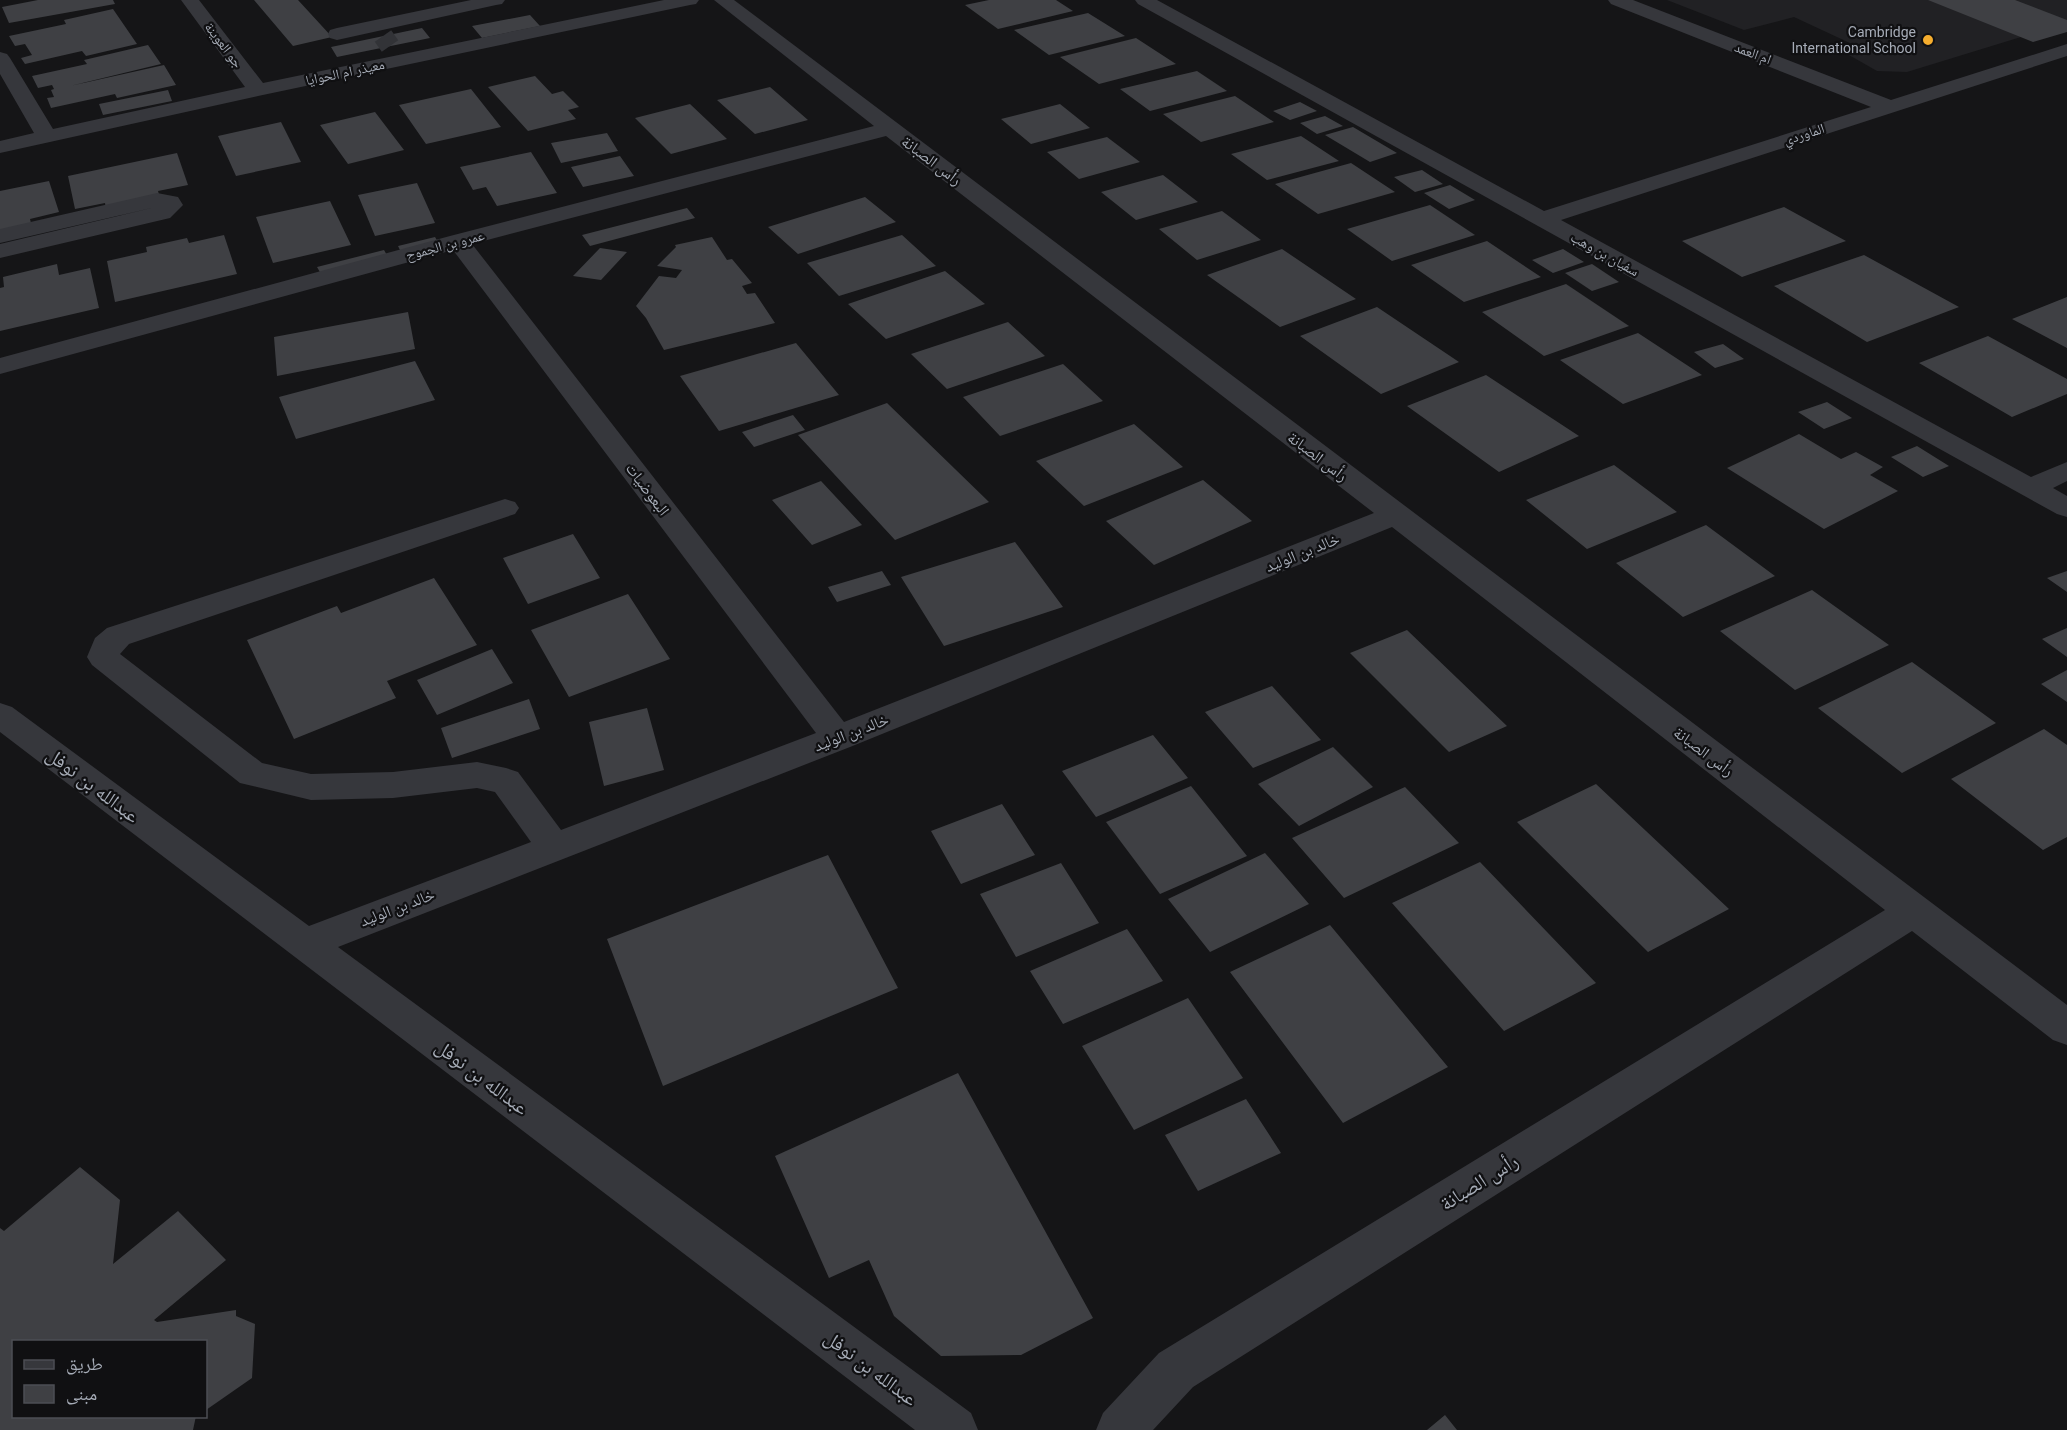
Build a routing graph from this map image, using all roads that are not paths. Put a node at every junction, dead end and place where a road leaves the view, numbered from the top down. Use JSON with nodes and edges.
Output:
{"nodes":[{"id":1,"x":190,"y":0,"type":"edge"},
{"id":2,"x":496,"y":0,"type":"edge"},
{"id":3,"x":690,"y":0,"type":"edge"},
{"id":4,"x":723,"y":0,"type":"edge"},
{"id":5,"x":1144,"y":0,"type":"edge"},
{"id":6,"x":1617,"y":0,"type":"edge"},
{"id":7,"x":337,"y":34,"type":"dead end"},
{"id":8,"x":387,"y":42,"type":"junction"},
{"id":9,"x":2067,"y":50,"type":"edge"},
{"id":10,"x":0,"y":58,"type":"edge"},
{"id":11,"x":258,"y":90,"type":"junction"},
{"id":12,"x":1890,"y":107,"type":"junction"},
{"id":13,"x":891,"y":128,"type":"junction"},
{"id":14,"x":47,"y":137,"type":"junction"},
{"id":15,"x":0,"y":147,"type":"edge"},
{"id":16,"x":1542,"y":219,"type":"junction"},
{"id":17,"x":0,"y":236,"type":"edge"},
{"id":18,"x":458,"y":241,"type":"junction"},
{"id":19,"x":0,"y":251,"type":"edge"},
{"id":20,"x":0,"y":366,"type":"edge"},
{"id":21,"x":2067,"y":470,"type":"edge"},
{"id":22,"x":2031,"y":488,"type":"junction"},
{"id":23,"x":505,"y":508,"type":"dead end"},
{"id":24,"x":2067,"y":508,"type":"edge"},
{"id":25,"x":1396,"y":515,"type":"junction"},
{"id":26,"x":3,"y":723,"type":"edge"},
{"id":27,"x":838,"y":738,"type":"junction"},
{"id":28,"x":554,"y":847,"type":"junction"},
{"id":29,"x":1913,"y":911,"type":"junction"},
{"id":30,"x":304,"y":944,"type":"junction"},
{"id":31,"x":2067,"y":1028,"type":"edge"},
{"id":32,"x":954,"y":1430,"type":"edge"},
{"id":33,"x":1120,"y":1430,"type":"edge"}],
"edges":[{"from":1,"to":11,"type":"street","name":"جو العوينة"},
{"from":2,"to":8,"type":"street"},
{"from":3,"to":8,"type":"street","name":"معيذر ام الحوايا"},
{"from":4,"to":13,"type":"street","name":"رأس الصبانة"},
{"from":5,"to":16,"type":"street","name":"سفيان بن وهب"},
{"from":6,"to":12,"type":"street","name":"ام العمد"},
{"from":7,"to":8,"type":"street"},
{"from":8,"to":11,"type":"street","name":"معيذر ام الحوايا"},
{"from":9,"to":12,"type":"street","name":"الماوردي"},
{"from":10,"to":14,"type":"street"},
{"from":11,"to":14,"type":"street","name":"معيذر ام الحوايا"},
{"from":12,"to":16,"type":"street","name":"الماوردي"},
{"from":13,"to":18,"type":"street","name":"عمرو بن الجموح"},
{"from":13,"to":25,"type":"street","name":"رأس الصبانة"},
{"from":14,"to":15,"type":"street","name":"معيذر ام الحوايا"},
{"from":16,"to":22,"type":"street","name":"سفيان بن وهب"},
{"from":17,"to":19,"type":"street"},
{"from":18,"to":20,"type":"street","name":"عمرو بن الجموح"},
{"from":18,"to":27,"type":"street","name":"البعوضيات"},
{"from":21,"to":22,"type":"street"},
{"from":22,"to":24,"type":"street","name":"سفيان بن وهب"},
{"from":23,"to":28,"type":"street"},
{"from":25,"to":27,"type":"street","name":"خالد بن الوليد"},
{"from":25,"to":29,"type":"street","name":"رأس الصبانة"},
{"from":26,"to":30,"type":"street","name":"عبدالله بن نوفل"},
{"from":27,"to":28,"type":"street","name":"خالد بن الوليد"},
{"from":28,"to":30,"type":"street","name":"خالد بن الوليد"},
{"from":29,"to":31,"type":"street","name":"رأس الصبانة"},
{"from":29,"to":33,"type":"street","name":"رأس الصبانة"},
{"from":30,"to":32,"type":"street","name":"عبدالله بن نوفل"}]}
